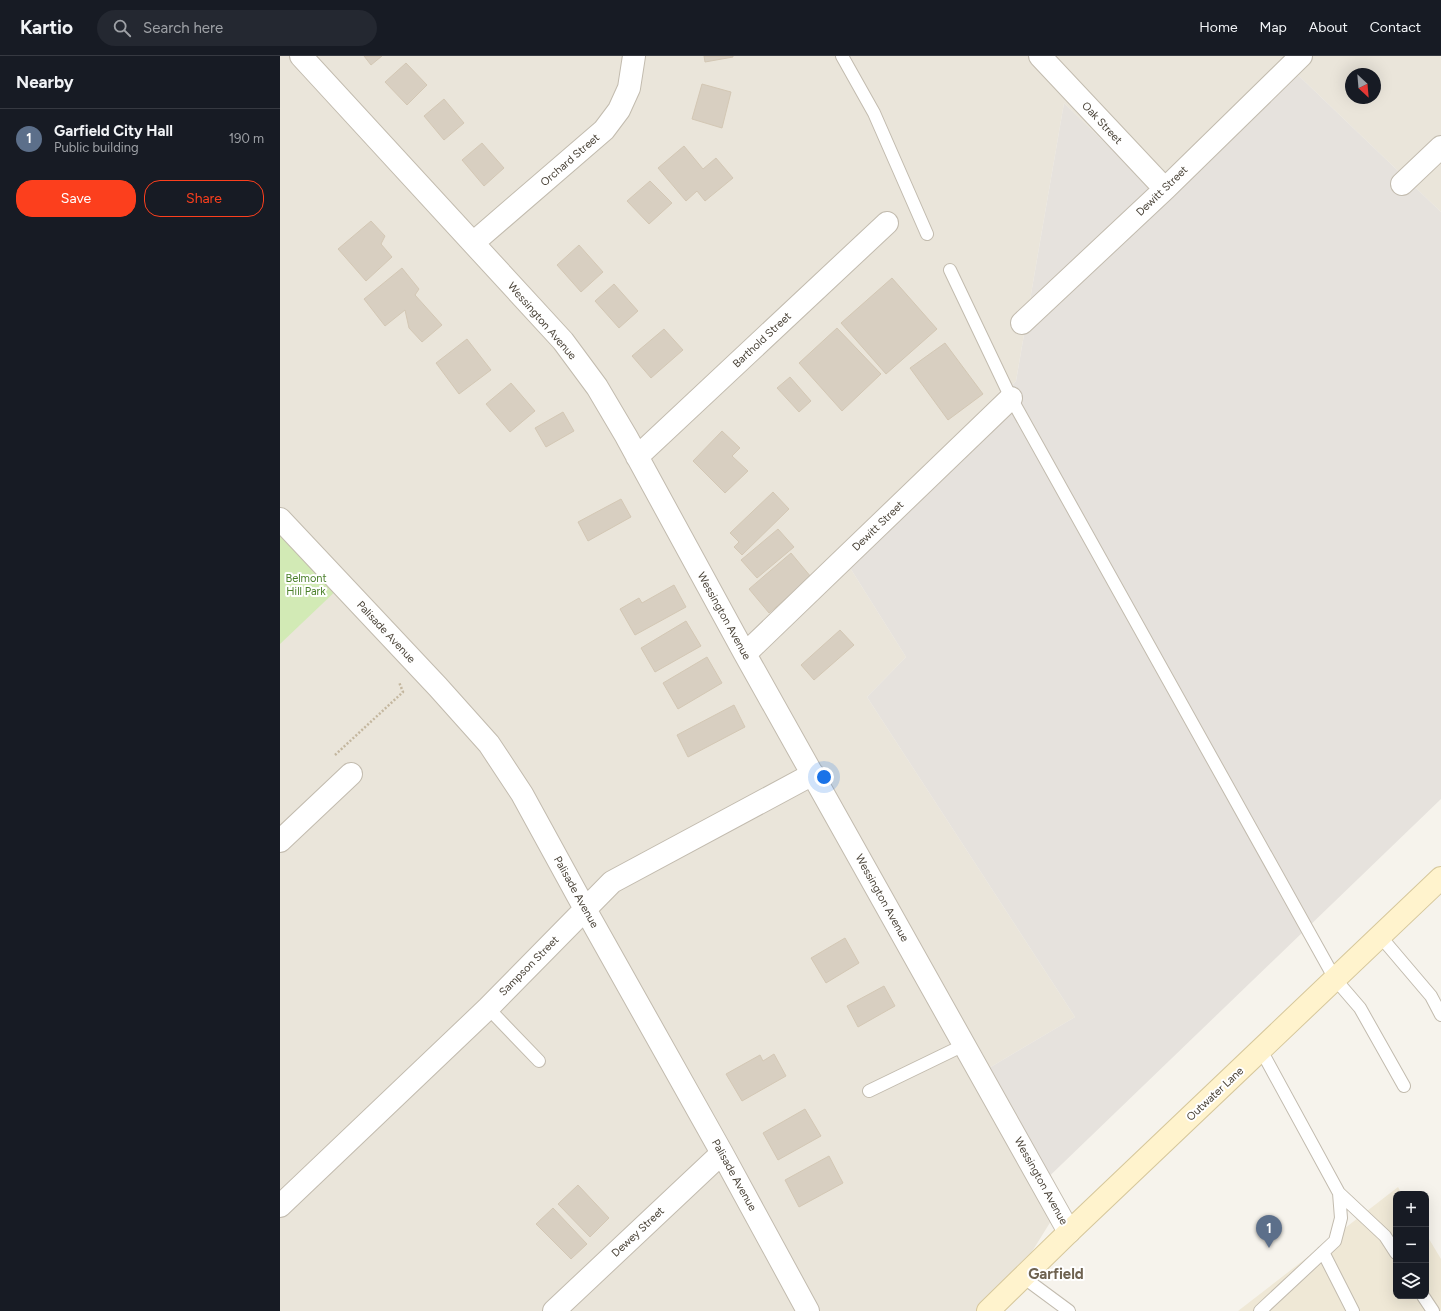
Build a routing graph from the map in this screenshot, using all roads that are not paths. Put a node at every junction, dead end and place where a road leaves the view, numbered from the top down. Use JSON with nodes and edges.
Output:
{"nodes":[{"id":1,"x":301,"y":56,"type":"edge"},
{"id":2,"x":634,"y":56,"type":"edge"},
{"id":3,"x":842,"y":56,"type":"edge"},
{"id":4,"x":1040,"y":56,"type":"edge"},
{"id":5,"x":1301,"y":56,"type":"edge"},
{"id":6,"x":1441,"y":147,"type":"edge"},
{"id":7,"x":1402,"y":184,"type":"dead end"},
{"id":8,"x":1165,"y":189,"type":"junction"},
{"id":9,"x":886,"y":223,"type":"dead end"},
{"id":10,"x":928,"y":234,"type":"dead end"},
{"id":11,"x":473,"y":243,"type":"junction"},
{"id":12,"x":950,"y":270,"type":"dead end"},
{"id":13,"x":1022,"y":324,"type":"dead end"},
{"id":14,"x":1011,"y":398,"type":"junction"},
{"id":15,"x":637,"y":457,"type":"junction"},
{"id":16,"x":280,"y":519,"type":"edge"},
{"id":17,"x":745,"y":654,"type":"junction"},
{"id":18,"x":351,"y":774,"type":"dead end"},
{"id":19,"x":813,"y":774,"type":"junction"},
{"id":20,"x":280,"y":841,"type":"edge"},
{"id":21,"x":1441,"y":878,"type":"edge"},
{"id":22,"x":585,"y":909,"type":"junction"},
{"id":23,"x":1380,"y":936,"type":"junction"},
{"id":24,"x":1335,"y":979,"type":"junction"},
{"id":25,"x":488,"y":1008,"type":"junction"},
{"id":26,"x":1441,"y":1015,"type":"edge"},
{"id":27,"x":964,"y":1045,"type":"junction"},
{"id":28,"x":1261,"y":1050,"type":"junction"},
{"id":29,"x":539,"y":1061,"type":"dead end"},
{"id":30,"x":1404,"y":1086,"type":"dead end"},
{"id":31,"x":869,"y":1091,"type":"dead end"},
{"id":32,"x":722,"y":1153,"type":"junction"},
{"id":33,"x":1339,"y":1193,"type":"junction"},
{"id":34,"x":280,"y":1206,"type":"edge"},
{"id":35,"x":1069,"y":1232,"type":"junction"},
{"id":36,"x":1393,"y":1248,"type":"edge"},
{"id":37,"x":1323,"y":1252,"type":"junction"},
{"id":38,"x":1023,"y":1277,"type":"junction"},
{"id":39,"x":1425,"y":1299,"type":"edge"},
{"id":40,"x":1351,"y":1310,"type":"edge"},
{"id":41,"x":554,"y":1311,"type":"edge"},
{"id":42,"x":808,"y":1311,"type":"edge"},
{"id":43,"x":988,"y":1311,"type":"edge"},
{"id":44,"x":1070,"y":1311,"type":"edge"},
{"id":45,"x":1260,"y":1311,"type":"edge"},
{"id":46,"x":1432,"y":1311,"type":"edge"}],
"edges":[{"from":1,"to":11,"type":"street","name":"Wessington Avenue"},
{"from":2,"to":11,"type":"street","name":"Orchard Street"},
{"from":3,"to":10,"type":"lane"},
{"from":4,"to":8,"type":"street","name":"Oak Street"},
{"from":5,"to":8,"type":"street","name":"Dewitt Street"},
{"from":6,"to":7,"type":"street"},
{"from":8,"to":13,"type":"street","name":"Dewitt Street"},
{"from":9,"to":15,"type":"street","name":"Barthold Street"},
{"from":11,"to":15,"type":"street","name":"Wessington Avenue"},
{"from":12,"to":14,"type":"lane"},
{"from":14,"to":17,"type":"street","name":"Dewitt Street"},
{"from":14,"to":24,"type":"lane"},
{"from":15,"to":17,"type":"street","name":"Wessington Avenue"},
{"from":16,"to":22,"type":"street","name":"Palisade Avenue"},
{"from":17,"to":19,"type":"street","name":"Wessington Avenue"},
{"from":18,"to":20,"type":"street"},
{"from":19,"to":22,"type":"street","name":"Sampson Street"},
{"from":19,"to":27,"type":"street","name":"Wessington Avenue"},
{"from":21,"to":23,"type":"street","name":"Outwater Lane"},
{"from":22,"to":25,"type":"street","name":"Sampson Street"},
{"from":22,"to":32,"type":"street","name":"Palisade Avenue"},
{"from":23,"to":24,"type":"street","name":"Outwater Lane"},
{"from":23,"to":26,"type":"lane"},
{"from":24,"to":28,"type":"street","name":"Outwater Lane"},
{"from":24,"to":30,"type":"lane"},
{"from":25,"to":29,"type":"lane"},
{"from":25,"to":34,"type":"street","name":"Sampson Street"},
{"from":27,"to":31,"type":"lane"},
{"from":27,"to":35,"type":"street","name":"Wessington Avenue"},
{"from":28,"to":33,"type":"lane"},
{"from":28,"to":35,"type":"street","name":"Outwater Lane"},
{"from":32,"to":41,"type":"street","name":"Dewey Street"},
{"from":32,"to":42,"type":"street","name":"Palisade Avenue"},
{"from":33,"to":36,"type":"lane"},
{"from":33,"to":37,"type":"lane"},
{"from":35,"to":38,"type":"street","name":"Outwater Lane"},
{"from":37,"to":40,"type":"lane"},
{"from":37,"to":45,"type":"lane"},
{"from":38,"to":43,"type":"street","name":"Outwater Lane"},
{"from":38,"to":44,"type":"lane"},
{"from":39,"to":46,"type":"lane"}]}
